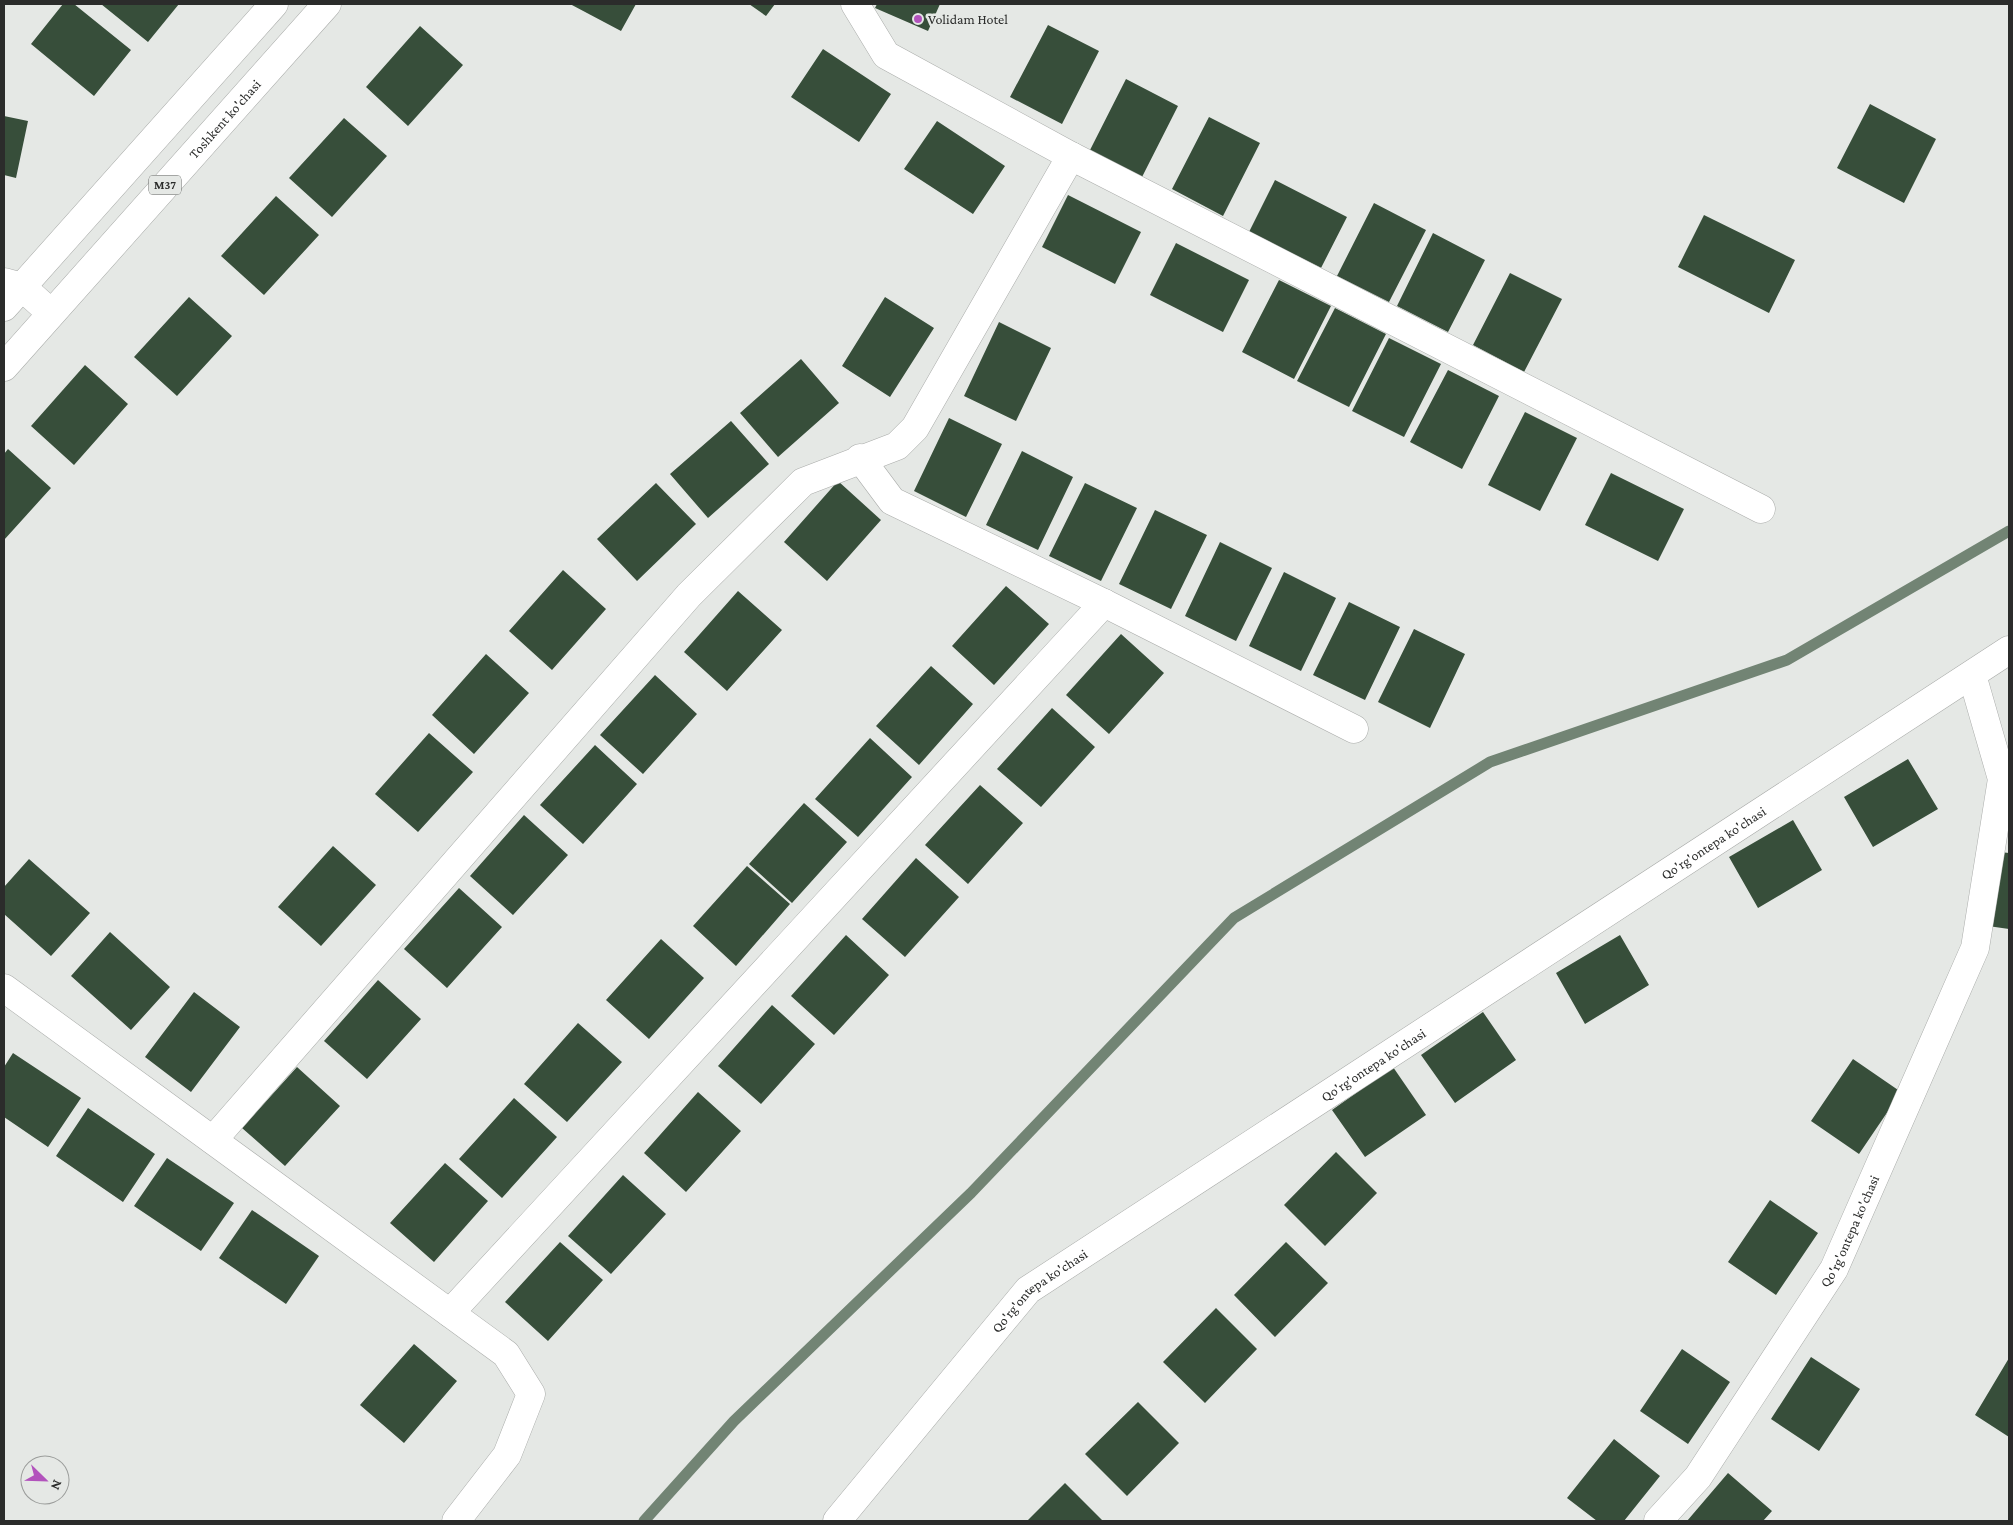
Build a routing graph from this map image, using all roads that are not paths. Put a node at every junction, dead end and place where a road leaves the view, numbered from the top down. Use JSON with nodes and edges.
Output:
{"nodes":[{"id":1,"x":274,"y":4,"type":"edge"},
{"id":2,"x":327,"y":4,"type":"edge"},
{"id":3,"x":855,"y":4,"type":"edge"},
{"id":4,"x":1071,"y":156,"type":"junction"},
{"id":5,"x":13,"y":284,"type":"edge"},
{"id":6,"x":4,"y":307,"type":"edge"},
{"id":7,"x":51,"y":313,"type":"junction"},
{"id":8,"x":4,"y":367,"type":"edge"},
{"id":9,"x":860,"y":458,"type":"junction"},
{"id":10,"x":1761,"y":509,"type":"dead end"},
{"id":11,"x":1104,"y":603,"type":"junction"},
{"id":12,"x":2009,"y":650,"type":"edge"},
{"id":13,"x":1972,"y":675,"type":"junction"},
{"id":14,"x":1354,"y":729,"type":"dead end"},
{"id":15,"x":4,"y":988,"type":"edge"},
{"id":16,"x":213,"y":1140,"type":"junction"},
{"id":17,"x":450,"y":1313,"type":"junction"},
{"id":18,"x":456,"y":1521,"type":"edge"},
{"id":19,"x":837,"y":1521,"type":"edge"},
{"id":20,"x":1658,"y":1521,"type":"edge"}],
"edges":[{"from":1,"to":5,"type":"main road","number":"M37"},
{"from":2,"to":7,"type":"main road","name":"Toshkent ko'chasi","number":"M37"},
{"from":3,"to":4,"type":"main road"},
{"from":4,"to":9,"type":"main road"},
{"from":4,"to":10,"type":"main road"},
{"from":5,"to":6,"type":"main road","number":"M37"},
{"from":5,"to":7,"type":"main road"},
{"from":7,"to":8,"type":"main road","name":"Toshkent ko'chasi","number":"M37"},
{"from":9,"to":11,"type":"main road"},
{"from":9,"to":16,"type":"main road"},
{"from":11,"to":14,"type":"main road"},
{"from":11,"to":17,"type":"main road"},
{"from":12,"to":13,"type":"main road","name":"Qo'rg'ontepa ko'chasi"},
{"from":13,"to":19,"type":"main road","name":"Qo'rg'ontepa ko'chasi"},
{"from":13,"to":20,"type":"main road","name":"Qo'rg'ontepa ko'chasi"},
{"from":15,"to":16,"type":"main road"},
{"from":16,"to":17,"type":"main road"},
{"from":17,"to":18,"type":"main road"}]}
